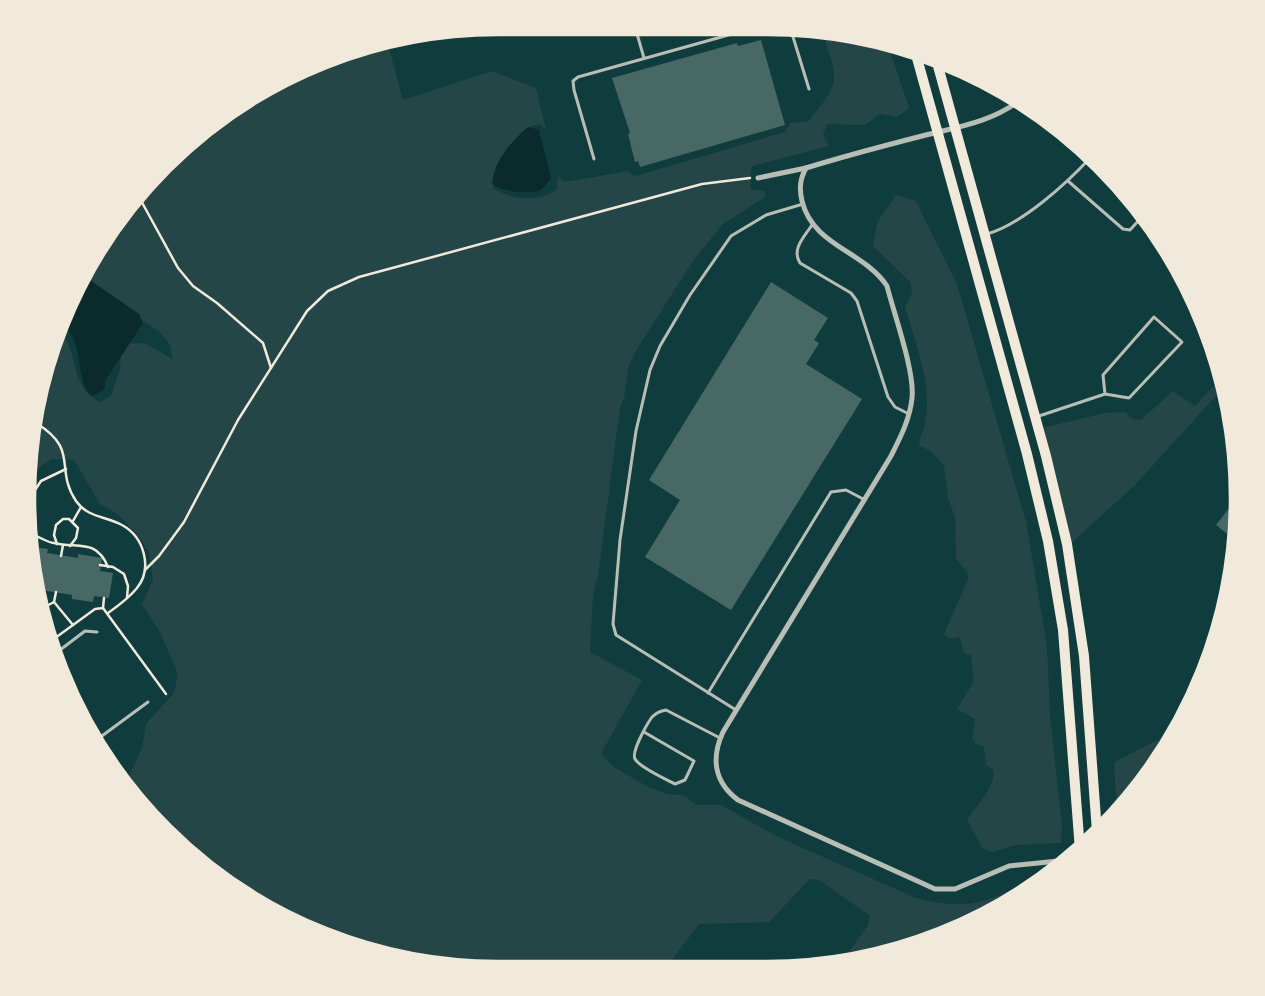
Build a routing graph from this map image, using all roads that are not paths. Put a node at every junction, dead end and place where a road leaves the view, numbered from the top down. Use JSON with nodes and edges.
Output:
{"nodes":[{"id":1,"x":637,"y":35,"type":"edge"},
{"id":2,"x":728,"y":35,"type":"edge"},
{"id":3,"x":793,"y":36,"type":"edge"},
{"id":4,"x":644,"y":58,"type":"junction"},
{"id":5,"x":918,"y":61,"type":"edge"},
{"id":6,"x":938,"y":68,"type":"edge"},
{"id":7,"x":808,"y":89,"type":"dead end"},
{"id":8,"x":1012,"y":106,"type":"edge"},
{"id":9,"x":955,"y":129,"type":"junction"},
{"id":10,"x":938,"y":132,"type":"junction"},
{"id":11,"x":594,"y":159,"type":"dead end"},
{"id":12,"x":1086,"y":163,"type":"edge"},
{"id":13,"x":806,"y":168,"type":"junction"},
{"id":14,"x":758,"y":178,"type":"road end"},
{"id":15,"x":1068,"y":182,"type":"junction"},
{"id":16,"x":803,"y":204,"type":"junction"},
{"id":17,"x":1138,"y":221,"type":"edge"},
{"id":18,"x":812,"y":225,"type":"junction"},
{"id":19,"x":984,"y":235,"type":"junction"},
{"id":20,"x":1105,"y":394,"type":"junction"},
{"id":21,"x":909,"y":414,"type":"junction"},
{"id":22,"x":1035,"y":417,"type":"junction"},
{"id":23,"x":864,"y":500,"type":"junction"},
{"id":24,"x":97,"y":632,"type":"dead end"},
{"id":25,"x":61,"y":649,"type":"edge"},
{"id":26,"x":708,"y":693,"type":"junction"},
{"id":27,"x":148,"y":702,"type":"dead end"},
{"id":28,"x":737,"y":710,"type":"junction"},
{"id":29,"x":644,"y":732,"type":"junction"},
{"id":30,"x":101,"y":736,"type":"edge"},
{"id":31,"x":720,"y":738,"type":"junction"},
{"id":32,"x":1096,"y":823,"type":"edge"},
{"id":33,"x":1079,"y":839,"type":"edge"},
{"id":34,"x":1053,"y":862,"type":"edge"}],
"edges":[{"from":1,"to":4,"type":"lane"},
{"from":2,"to":4,"type":"lane"},
{"from":3,"to":7,"type":"lane"},
{"from":4,"to":11,"type":"lane"},
{"from":5,"to":10,"type":"main road"},
{"from":6,"to":9,"type":"main road"},
{"from":8,"to":9,"type":"street"},
{"from":9,"to":10,"type":"street"},
{"from":9,"to":19,"type":"main road"},
{"from":10,"to":13,"type":"street"},
{"from":10,"to":33,"type":"main road"},
{"from":12,"to":15,"type":"lane"},
{"from":13,"to":14,"type":"street"},
{"from":13,"to":16,"type":"street"},
{"from":15,"to":17,"type":"lane"},
{"from":15,"to":19,"type":"lane"},
{"from":16,"to":18,"type":"street"},
{"from":16,"to":26,"type":"lane"},
{"from":18,"to":21,"type":"street"},
{"from":18,"to":21,"type":"lane"},
{"from":19,"to":22,"type":"main road"},
{"from":20,"to":20,"type":"lane"},
{"from":20,"to":22,"type":"lane"},
{"from":21,"to":23,"type":"street"},
{"from":22,"to":32,"type":"main road"},
{"from":23,"to":26,"type":"lane"},
{"from":23,"to":28,"type":"street"},
{"from":24,"to":25,"type":"lane"},
{"from":26,"to":28,"type":"lane"},
{"from":27,"to":30,"type":"lane"},
{"from":28,"to":31,"type":"street"},
{"from":29,"to":29,"type":"lane"},
{"from":29,"to":31,"type":"lane"},
{"from":31,"to":34,"type":"street"}]}
